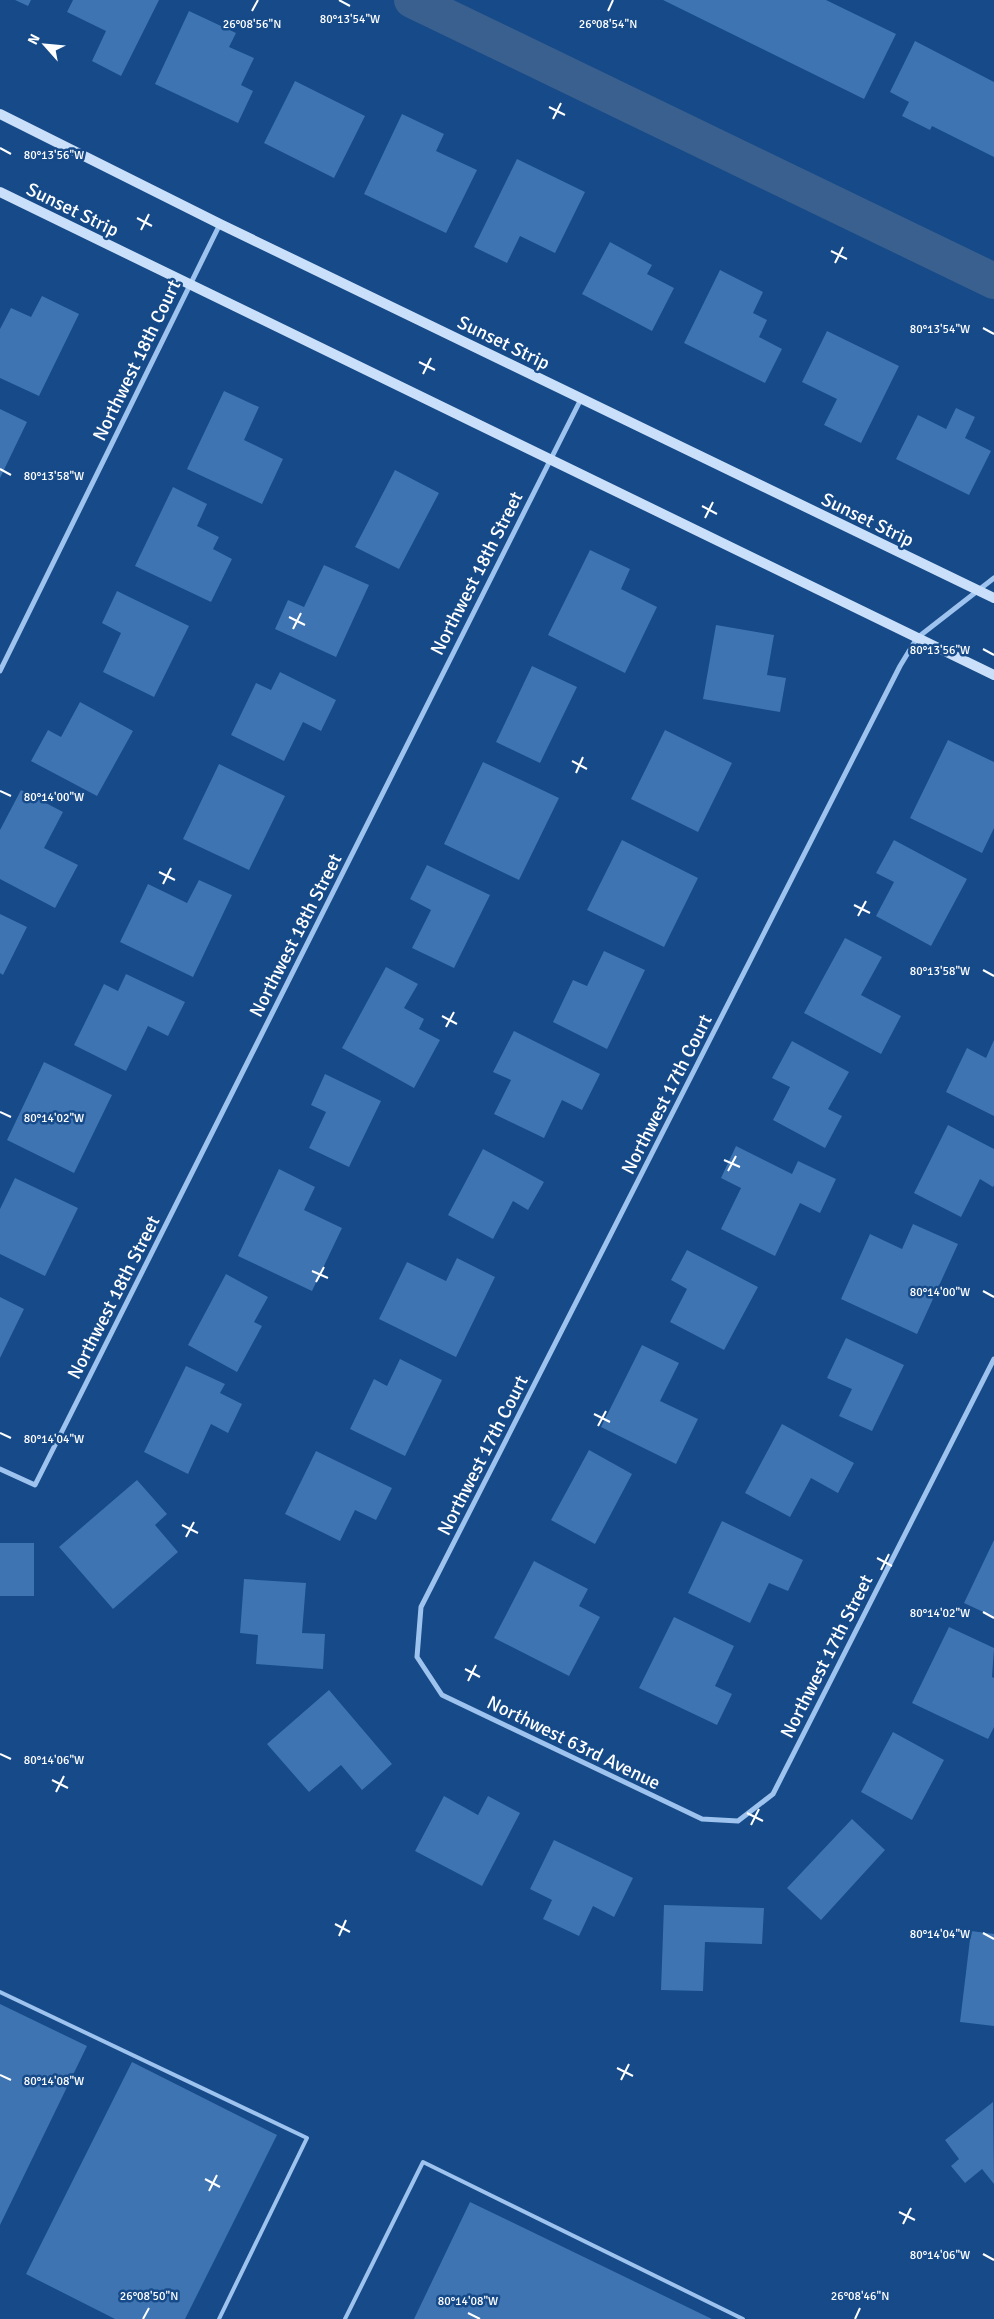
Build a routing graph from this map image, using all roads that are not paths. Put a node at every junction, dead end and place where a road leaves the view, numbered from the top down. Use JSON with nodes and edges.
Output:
{"nodes":[{"id":1,"x":0,"y":114,"type":"edge"},
{"id":2,"x":0,"y":192,"type":"edge"},
{"id":3,"x":220,"y":224,"type":"junction"},
{"id":4,"x":189,"y":286,"type":"junction"},
{"id":5,"x":582,"y":398,"type":"junction"},
{"id":6,"x":551,"y":458,"type":"junction"},
{"id":7,"x":994,"y":578,"type":"edge"},
{"id":8,"x":979,"y":591,"type":"junction"},
{"id":9,"x":994,"y":598,"type":"edge"},
{"id":10,"x":917,"y":638,"type":"junction"},
{"id":11,"x":0,"y":671,"type":"edge"},
{"id":12,"x":994,"y":674,"type":"edge"},
{"id":13,"x":994,"y":1359,"type":"edge"},
{"id":14,"x":0,"y":1469,"type":"edge"},
{"id":15,"x":417,"y":1657,"type":"joint"},
{"id":16,"x":738,"y":1821,"type":"joint"},
{"id":17,"x":0,"y":1992,"type":"edge"},
{"id":18,"x":219,"y":2319,"type":"edge"},
{"id":19,"x":346,"y":2319,"type":"edge"},
{"id":20,"x":743,"y":2319,"type":"edge"}],
"edges":[{"from":1,"to":3,"type":"street","name":"Sunset Strip"},
{"from":2,"to":4,"type":"street","name":"Sunset Strip"},
{"from":3,"to":4,"type":"street","name":"Northwest 18th Court"},
{"from":3,"to":5,"type":"street","name":"Sunset Strip"},
{"from":4,"to":6,"type":"street","name":"Sunset Strip"},
{"from":4,"to":11,"type":"street","name":"Northwest 18th Court"},
{"from":5,"to":6,"type":"street","name":"Northwest 18th Street"},
{"from":5,"to":8,"type":"street","name":"Sunset Strip"},
{"from":6,"to":10,"type":"street","name":"Sunset Strip"},
{"from":6,"to":14,"type":"street","name":"Northwest 18th Street"},
{"from":7,"to":8,"type":"street","name":"Northwest 17th Court"},
{"from":8,"to":9,"type":"street","name":"Sunset Strip"},
{"from":8,"to":10,"type":"street","name":"Northwest 17th Court"},
{"from":10,"to":12,"type":"street","name":"Sunset Strip"},
{"from":10,"to":15,"type":"street","name":"Northwest 17th Court"},
{"from":13,"to":16,"type":"street","name":"Northwest 17th Street"},
{"from":15,"to":16,"type":"street","name":"Northwest 63rd Avenue"},
{"from":17,"to":18,"type":"lane"},
{"from":19,"to":20,"type":"lane"}]}
